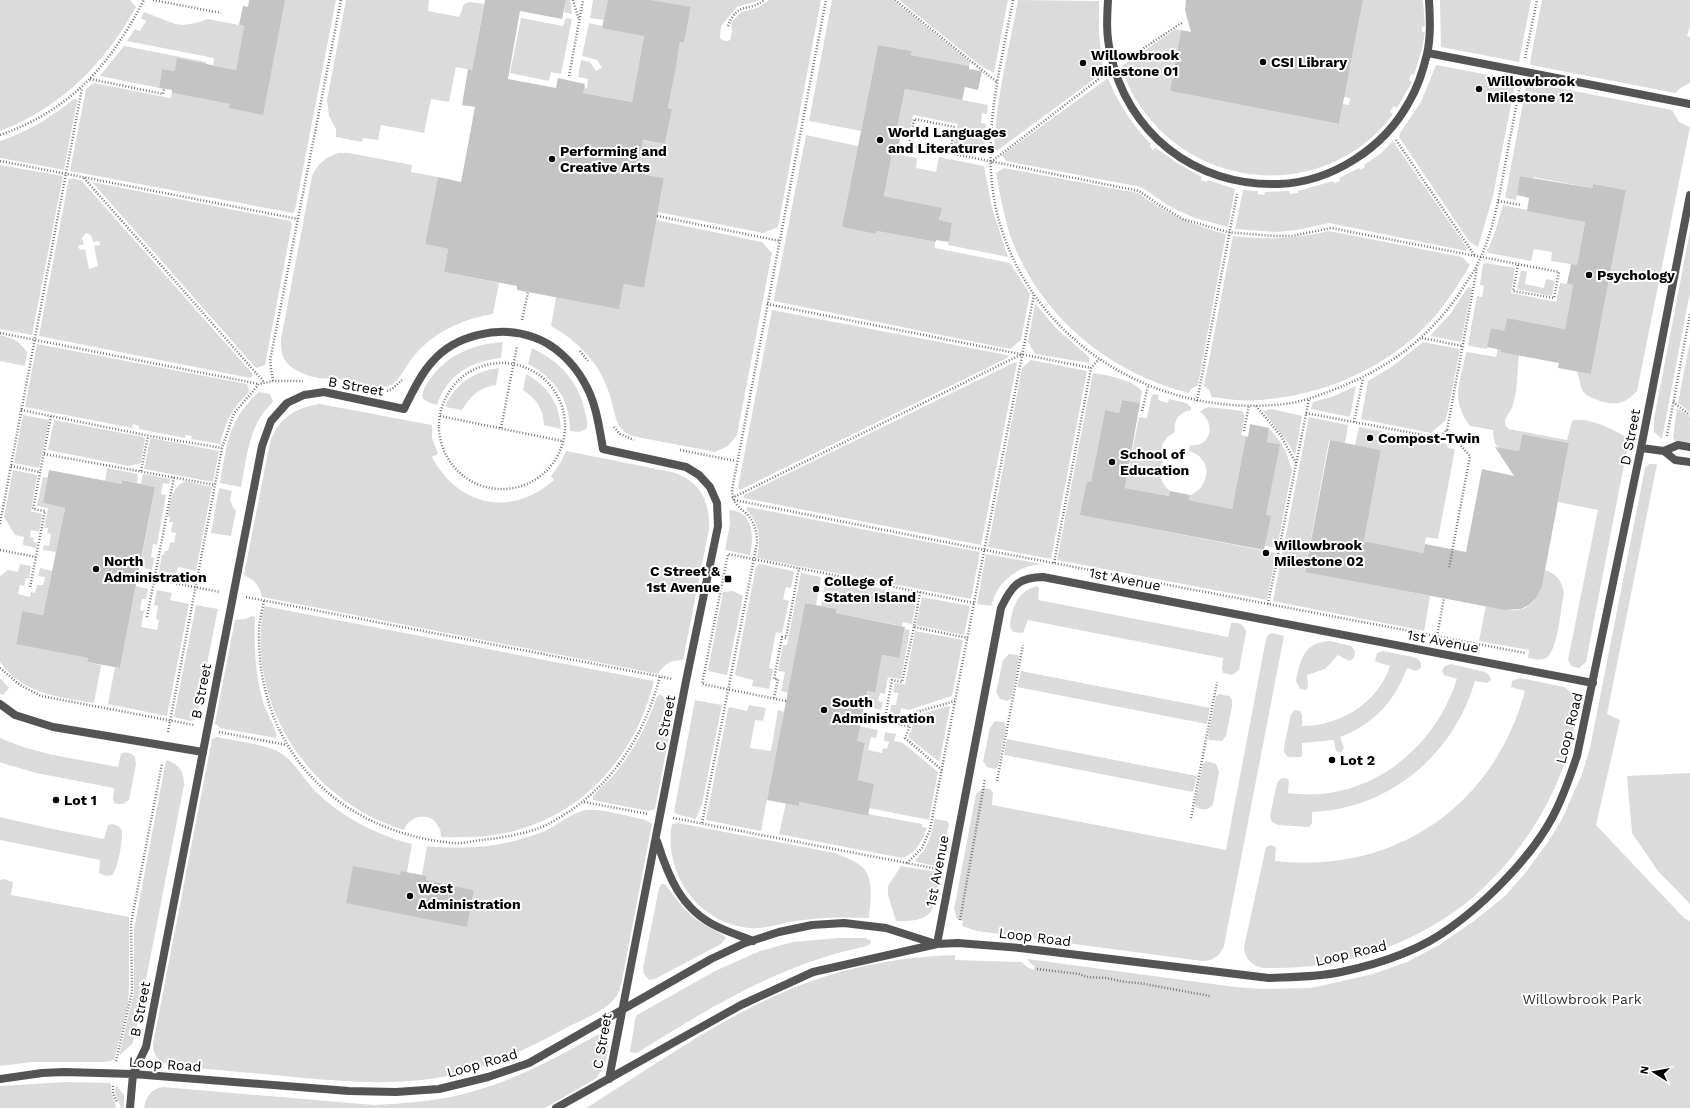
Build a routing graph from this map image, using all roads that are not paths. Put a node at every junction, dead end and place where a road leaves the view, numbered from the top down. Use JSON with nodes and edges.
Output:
{"nodes":[{"id":1,"x":1108,"y":0,"type":"edge"},
{"id":2,"x":1429,"y":0,"type":"edge"},
{"id":3,"x":1428,"y":52,"type":"junction"},
{"id":4,"x":1690,"y":104,"type":"edge"},
{"id":5,"x":1690,"y":195,"type":"edge"},
{"id":6,"x":404,"y":409,"type":"joint"},
{"id":7,"x":1690,"y":447,"type":"edge"},
{"id":8,"x":1641,"y":448,"type":"junction"},
{"id":9,"x":1664,"y":451,"type":"junction"},
{"id":10,"x":1690,"y":462,"type":"edge"},
{"id":11,"x":1593,"y":683,"type":"junction"},
{"id":12,"x":0,"y":704,"type":"edge"},
{"id":13,"x":203,"y":752,"type":"junction"},
{"id":14,"x":656,"y":839,"type":"junction"},
{"id":15,"x":753,"y":940,"type":"junction"},
{"id":16,"x":937,"y":944,"type":"junction"},
{"id":17,"x":621,"y":1010,"type":"junction"},
{"id":18,"x":133,"y":1074,"type":"junction"},
{"id":19,"x":0,"y":1079,"type":"edge"},
{"id":20,"x":609,"y":1079,"type":"junction"},
{"id":21,"x":130,"y":1108,"type":"edge"},
{"id":22,"x":556,"y":1108,"type":"edge"}],
"edges":[{"from":1,"to":3,"type":"street"},
{"from":2,"to":3,"type":"street"},
{"from":3,"to":4,"type":"street"},
{"from":5,"to":8,"type":"street","name":"D Street"},
{"from":6,"to":13,"type":"street","name":"B Street"},
{"from":6,"to":14,"type":"street","name":"C Street"},
{"from":7,"to":9,"type":"street"},
{"from":8,"to":9,"type":"street"},
{"from":8,"to":11,"type":"street","name":"D Street"},
{"from":9,"to":10,"type":"street"},
{"from":11,"to":16,"type":"street","name":"Loop Road"},
{"from":11,"to":16,"type":"street","name":"1st Avenue"},
{"from":12,"to":13,"type":"street"},
{"from":13,"to":18,"type":"street","name":"B Street"},
{"from":14,"to":15,"type":"street"},
{"from":14,"to":17,"type":"street","name":"C Street"},
{"from":15,"to":16,"type":"street","name":"Loop Road"},
{"from":15,"to":17,"type":"street","name":"Loop Road"},
{"from":16,"to":20,"type":"street","name":"Loop Road"},
{"from":17,"to":18,"type":"street","name":"Loop Road"},
{"from":17,"to":20,"type":"street","name":"C Street"},
{"from":18,"to":19,"type":"street","name":"Loop Road"},
{"from":18,"to":21,"type":"street","name":"B Street"},
{"from":20,"to":22,"type":"street","name":"Loop Road"}]}
